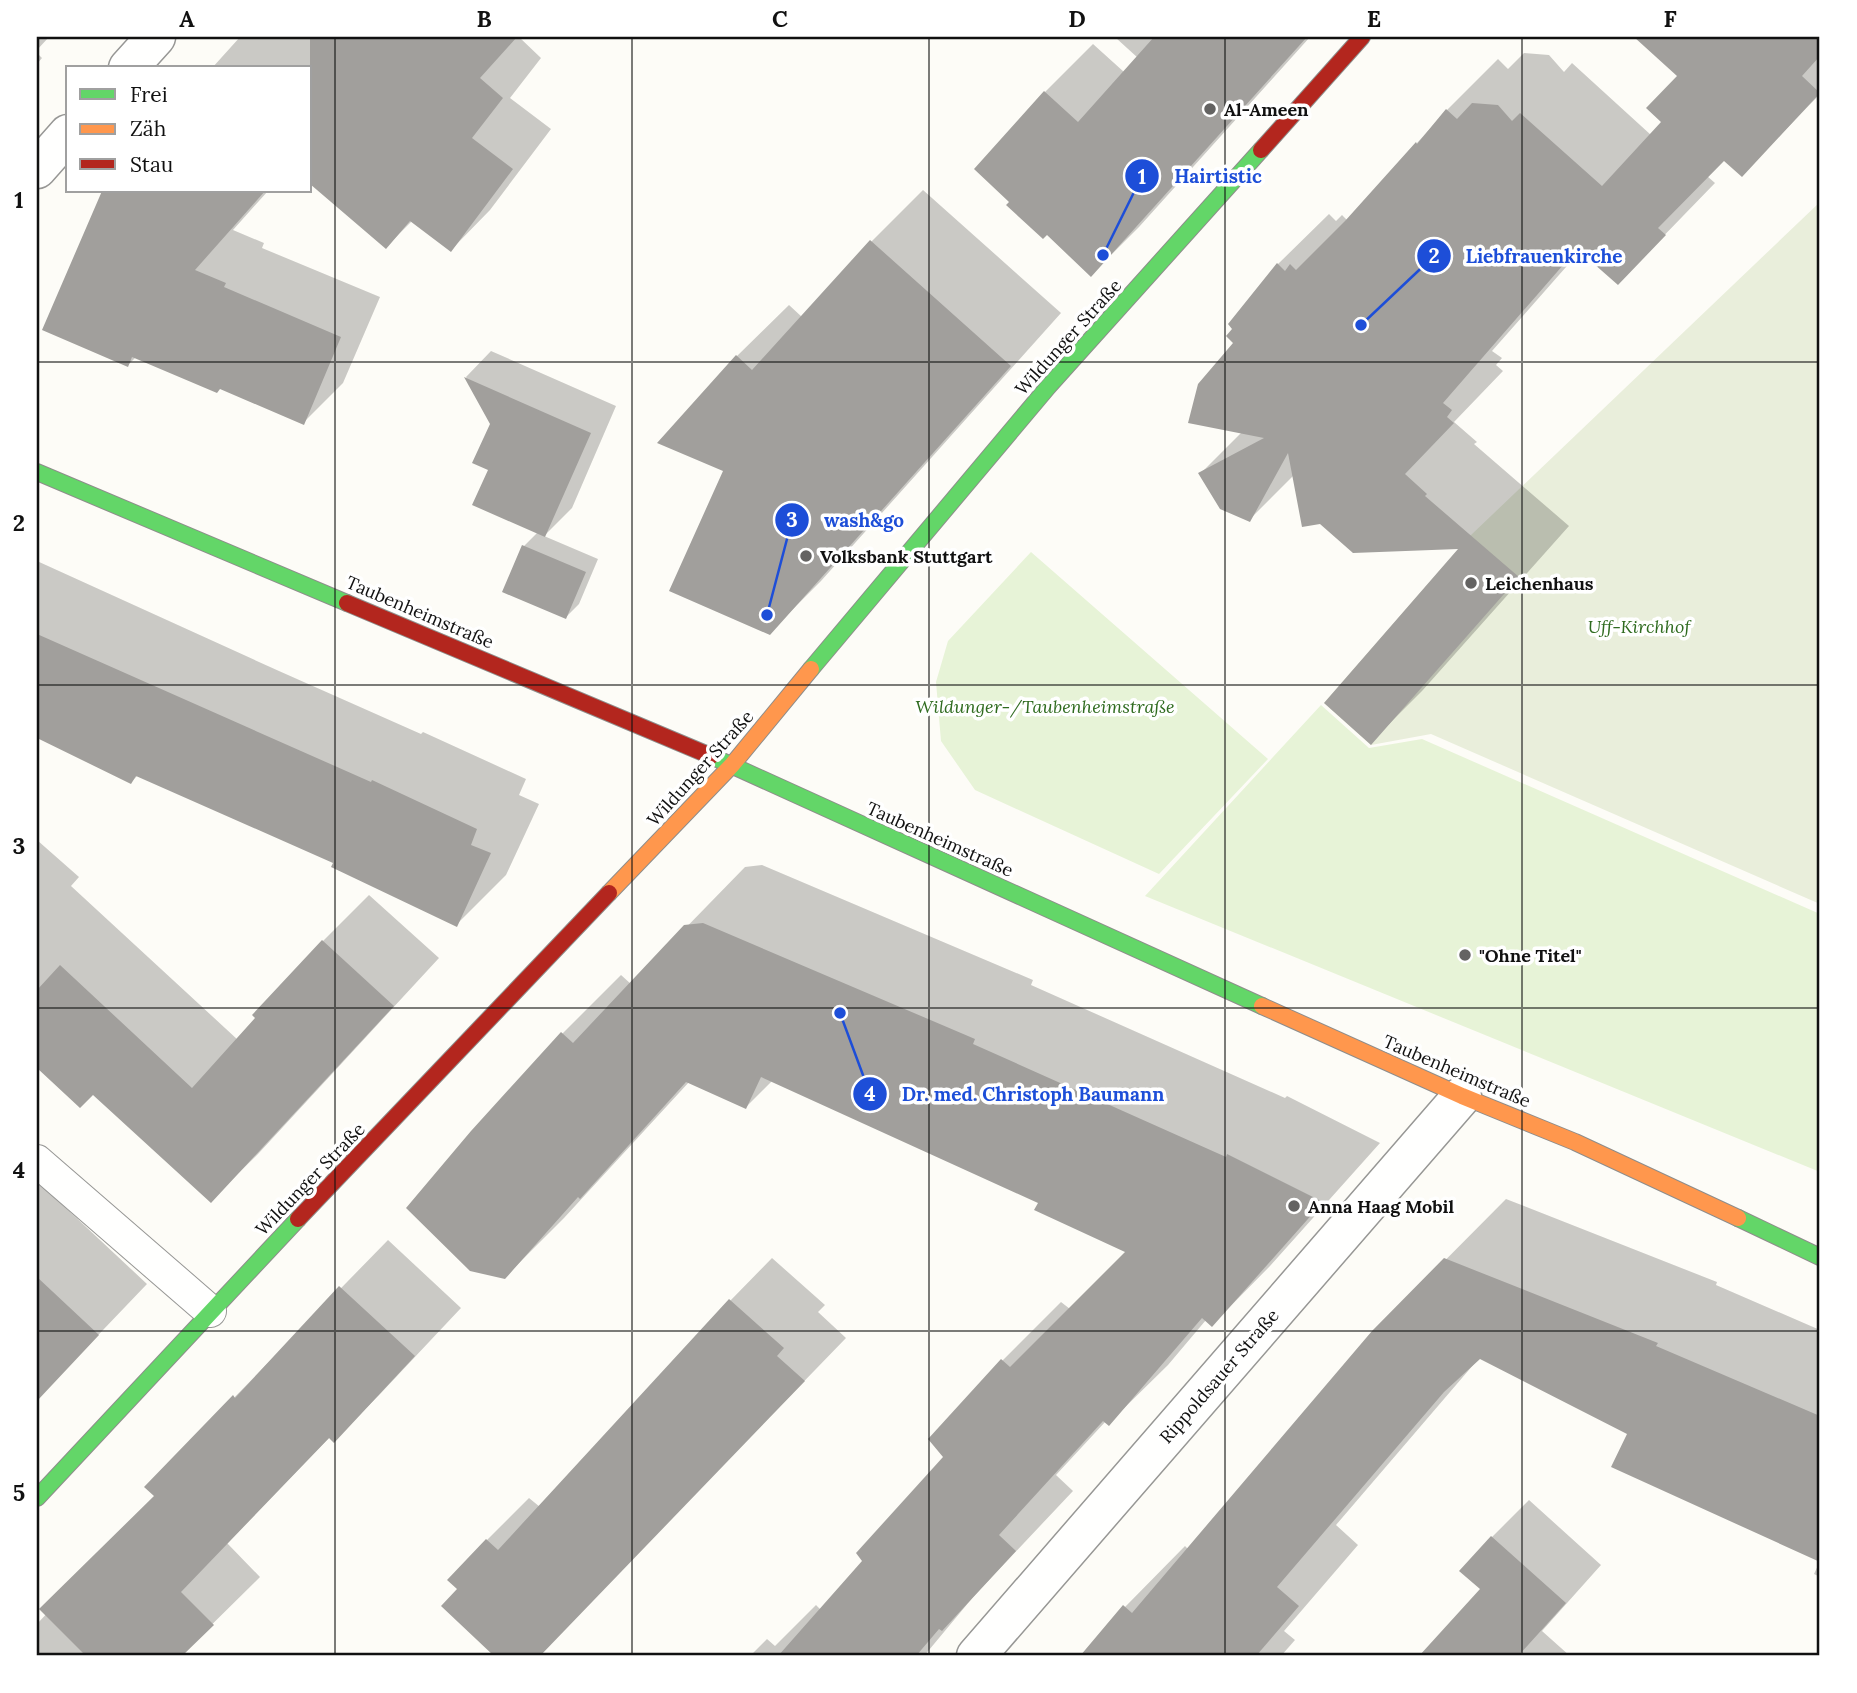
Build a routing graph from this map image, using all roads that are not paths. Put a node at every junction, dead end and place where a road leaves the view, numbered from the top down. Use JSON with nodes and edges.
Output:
{"nodes":[{"id":1,"x":156,"y":37,"type":"edge"},
{"id":2,"x":1362,"y":37,"type":"edge"},
{"id":3,"x":130,"y":66,"type":"edge"},
{"id":4,"x":66,"y":136,"type":"edge"},
{"id":5,"x":37,"y":169,"type":"edge"},
{"id":6,"x":37,"y":472,"type":"edge"},
{"id":7,"x":732,"y":765,"type":"junction"},
{"id":8,"x":1462,"y":1096,"type":"junction"},
{"id":9,"x":37,"y":1161,"type":"edge"},
{"id":10,"x":1820,"y":1257,"type":"edge"},
{"id":11,"x":210,"y":1311,"type":"junction"},
{"id":12,"x":37,"y":1498,"type":"edge"},
{"id":13,"x":976,"y":1656,"type":"edge"}],
"edges":[{"from":1,"to":3,"type":"street"},
{"from":2,"to":7,"type":"street","name":"Wildunger Straße"},
{"from":4,"to":5,"type":"street"},
{"from":6,"to":7,"type":"street","name":"Taubenheimstraße"},
{"from":7,"to":8,"type":"street","name":"Taubenheimstraße"},
{"from":7,"to":11,"type":"street","name":"Wildunger Straße"},
{"from":8,"to":10,"type":"street","name":"Taubenheimstraße"},
{"from":8,"to":13,"type":"street","name":"Rippoldsauer Straße"},
{"from":9,"to":11,"type":"lane"},
{"from":11,"to":12,"type":"street","name":"Wildunger Straße"}]}
